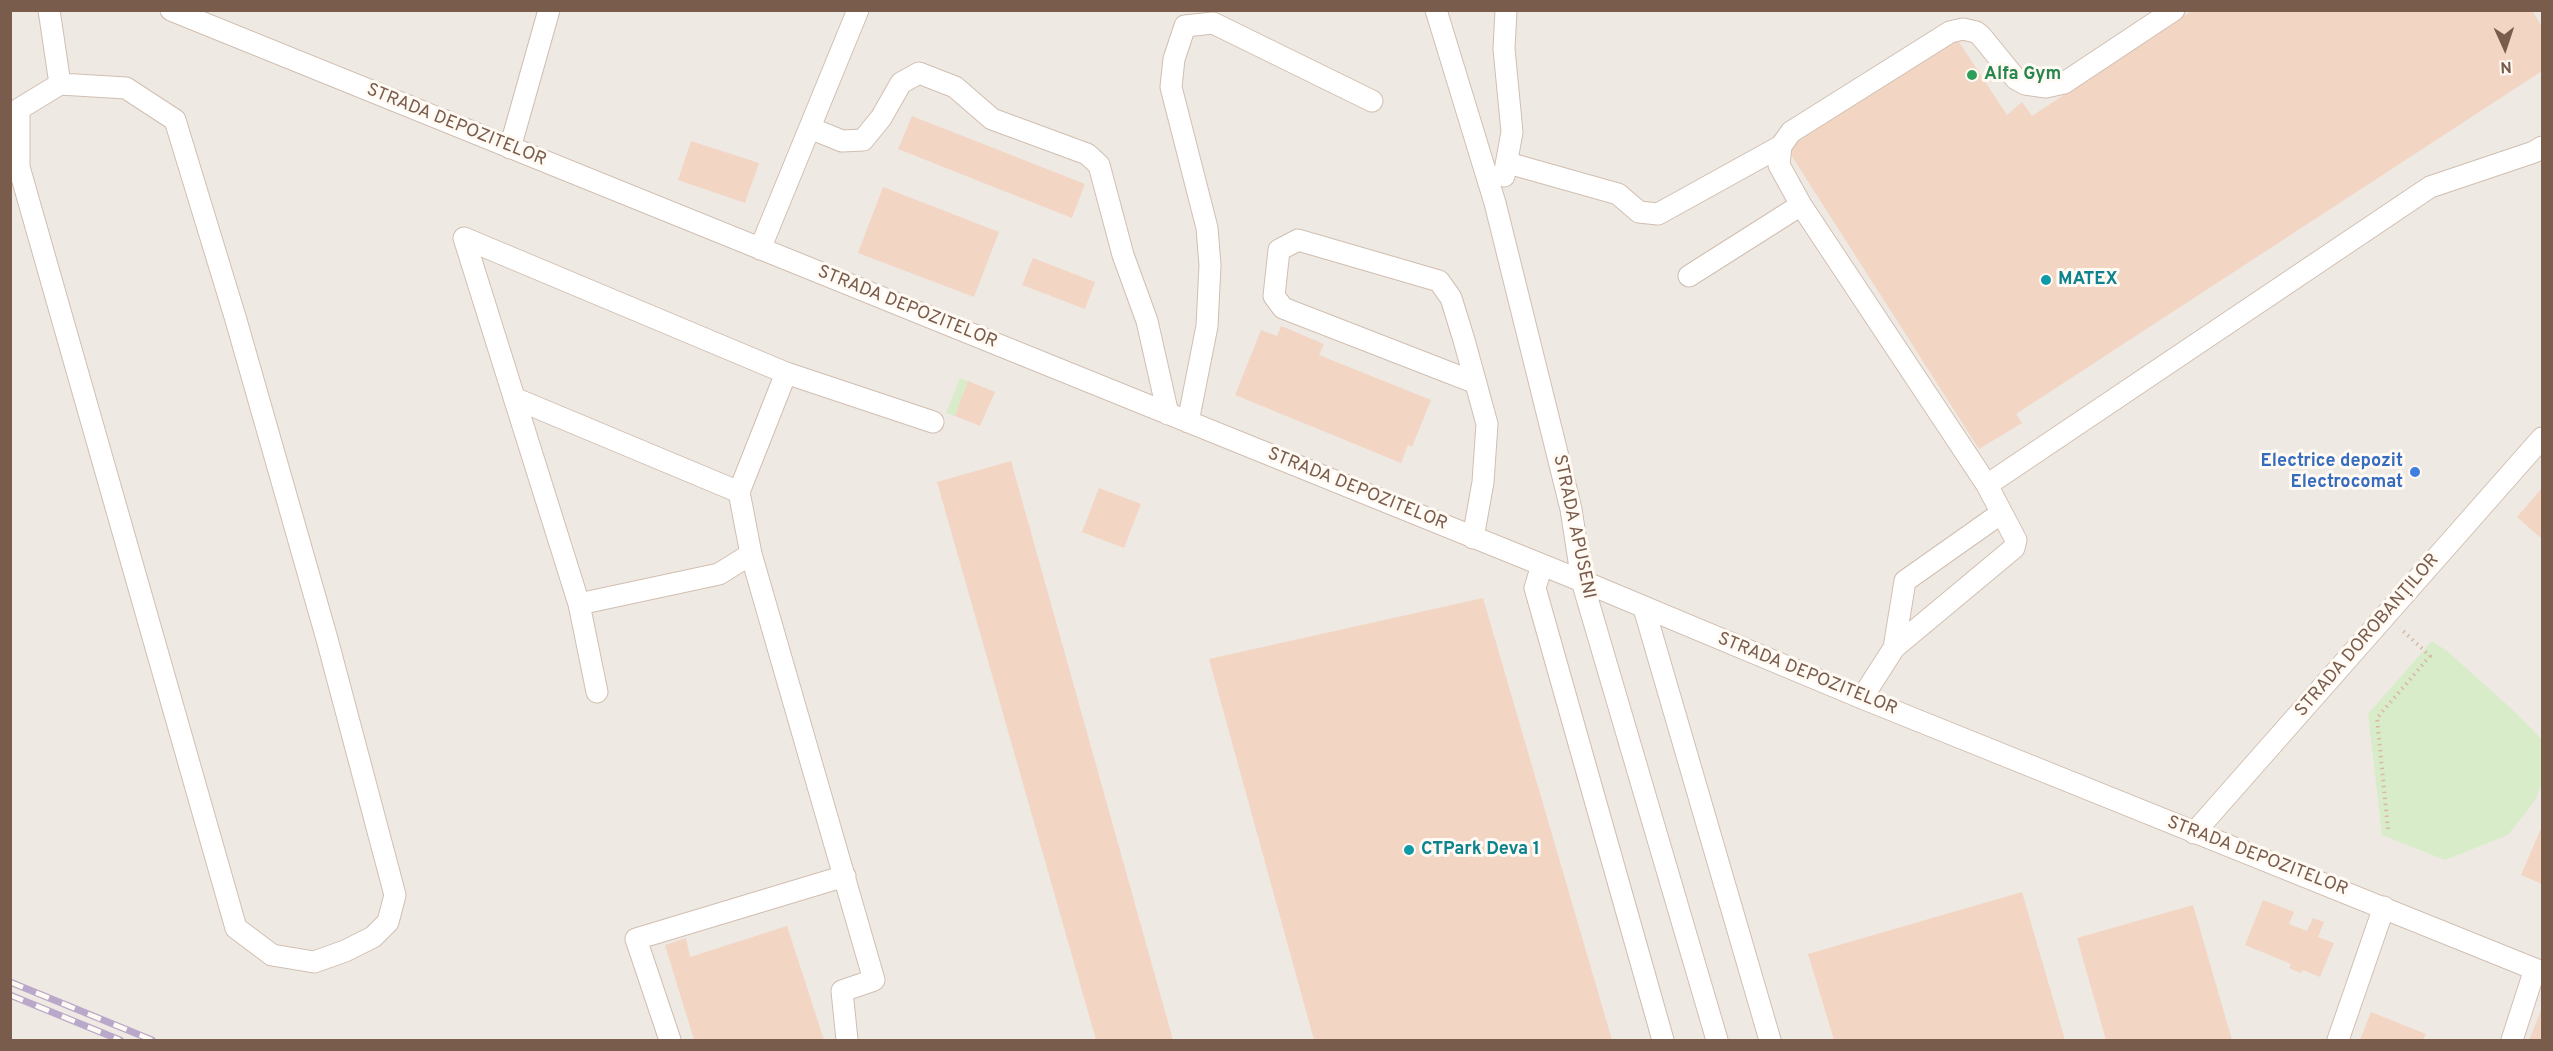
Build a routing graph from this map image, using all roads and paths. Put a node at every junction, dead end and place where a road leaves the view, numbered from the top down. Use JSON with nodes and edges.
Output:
{"nodes":[{"id":1,"x":49,"y":10,"type":"edge"},
{"id":2,"x":171,"y":10,"type":"edge"},
{"id":3,"x":549,"y":10,"type":"edge"},
{"id":4,"x":858,"y":10,"type":"edge"},
{"id":5,"x":1436,"y":10,"type":"edge"},
{"id":6,"x":1506,"y":10,"type":"edge"},
{"id":7,"x":2174,"y":10,"type":"edge"},
{"id":8,"x":60,"y":84,"type":"junction"},
{"id":9,"x":1372,"y":101,"type":"dead end"},
{"id":10,"x":810,"y":128,"type":"junction"},
{"id":11,"x":1781,"y":146,"type":"junction"},
{"id":12,"x":510,"y":148,"type":"junction"},
{"id":13,"x":2540,"y":155,"type":"edge"},
{"id":14,"x":1508,"y":163,"type":"junction"},
{"id":15,"x":1496,"y":203,"type":"junction"},
{"id":16,"x":1801,"y":205,"type":"junction"},
{"id":17,"x":760,"y":249,"type":"junction"},
{"id":18,"x":1689,"y":276,"type":"dead end"},
{"id":19,"x":786,"y":373,"type":"junction"},
{"id":20,"x":1476,"y":383,"type":"junction"},
{"id":21,"x":514,"y":399,"type":"junction"},
{"id":22,"x":1168,"y":414,"type":"junction"},
{"id":23,"x":933,"y":422,"type":"dead end"},
{"id":24,"x":1188,"y":422,"type":"junction"},
{"id":25,"x":2542,"y":438,"type":"edge"},
{"id":26,"x":1987,"y":485,"type":"junction"},
{"id":27,"x":739,"y":492,"type":"junction"},
{"id":28,"x":2000,"y":514,"type":"junction"},
{"id":29,"x":1473,"y":537,"type":"junction"},
{"id":30,"x":751,"y":554,"type":"junction"},
{"id":31,"x":1542,"y":565,"type":"junction"},
{"id":32,"x":1582,"y":581,"type":"junction"},
{"id":33,"x":579,"y":604,"type":"junction"},
{"id":34,"x":1644,"y":608,"type":"junction"},
{"id":35,"x":2386,"y":615,"type":"junction"},
{"id":36,"x":1894,"y":648,"type":"junction"},
{"id":37,"x":597,"y":692,"type":"dead end"},
{"id":38,"x":1862,"y":698,"type":"junction"},
{"id":39,"x":2388,"y":829,"type":"dead end"},
{"id":40,"x":2194,"y":833,"type":"junction"},
{"id":41,"x":845,"y":876,"type":"junction"},
{"id":42,"x":2384,"y":907,"type":"junction"},
{"id":43,"x":2539,"y":970,"type":"edge"},
{"id":44,"x":670,"y":1041,"type":"edge"},
{"id":45,"x":847,"y":1041,"type":"edge"},
{"id":46,"x":1663,"y":1041,"type":"edge"},
{"id":47,"x":1717,"y":1041,"type":"edge"},
{"id":48,"x":1770,"y":1041,"type":"edge"},
{"id":49,"x":2337,"y":1041,"type":"edge"},
{"id":50,"x":2512,"y":1041,"type":"edge"}],
"edges":[{"from":1,"to":8,"type":"street"},
{"from":2,"to":12,"type":"street","name":"STRADA DEPOZITELOR"},
{"from":3,"to":12,"type":"street"},
{"from":4,"to":10,"type":"street"},
{"from":5,"to":15,"type":"street","name":"STRADA APUSENI"},
{"from":6,"to":14,"type":"street"},
{"from":7,"to":11,"type":"street"},
{"from":8,"to":8,"type":"street"},
{"from":9,"to":24,"type":"street"},
{"from":10,"to":17,"type":"street"},
{"from":10,"to":22,"type":"street"},
{"from":11,"to":14,"type":"street"},
{"from":11,"to":16,"type":"street"},
{"from":12,"to":17,"type":"street","name":"STRADA DEPOZITELOR"},
{"from":13,"to":26,"type":"street"},
{"from":14,"to":15,"type":"street"},
{"from":15,"to":32,"type":"street","name":"STRADA APUSENI"},
{"from":16,"to":18,"type":"street"},
{"from":16,"to":26,"type":"street"},
{"from":17,"to":22,"type":"street","name":"STRADA DEPOZITELOR"},
{"from":19,"to":21,"type":"street"},
{"from":19,"to":23,"type":"street"},
{"from":19,"to":27,"type":"street"},
{"from":20,"to":20,"type":"street"},
{"from":20,"to":29,"type":"street"},
{"from":21,"to":27,"type":"street"},
{"from":21,"to":33,"type":"street"},
{"from":22,"to":24,"type":"street","name":"STRADA DEPOZITELOR"},
{"from":24,"to":29,"type":"street","name":"STRADA DEPOZITELOR"},
{"from":25,"to":35,"type":"street","name":"STRADA DOROBANȚILOR"},
{"from":26,"to":28,"type":"street"},
{"from":27,"to":30,"type":"street"},
{"from":28,"to":36,"type":"street"},
{"from":28,"to":36,"type":"street"},
{"from":29,"to":31,"type":"street","name":"STRADA DEPOZITELOR"},
{"from":30,"to":33,"type":"street"},
{"from":30,"to":41,"type":"street"},
{"from":31,"to":32,"type":"street","name":"STRADA DEPOZITELOR"},
{"from":31,"to":46,"type":"street"},
{"from":32,"to":34,"type":"street","name":"STRADA DEPOZITELOR"},
{"from":32,"to":47,"type":"street","name":"STRADA APUSENI"},
{"from":33,"to":37,"type":"street"},
{"from":34,"to":38,"type":"street","name":"STRADA DEPOZITELOR"},
{"from":34,"to":48,"type":"street"},
{"from":35,"to":39,"type":"path"},
{"from":35,"to":40,"type":"street","name":"STRADA DOROBANȚILOR"},
{"from":36,"to":38,"type":"street"},
{"from":38,"to":40,"type":"street","name":"STRADA DEPOZITELOR"},
{"from":40,"to":42,"type":"street","name":"STRADA DEPOZITELOR"},
{"from":41,"to":44,"type":"street"},
{"from":41,"to":45,"type":"street"},
{"from":42,"to":43,"type":"street","name":"STRADA DEPOZITELOR"},
{"from":42,"to":49,"type":"street"},
{"from":43,"to":50,"type":"street"}]}
